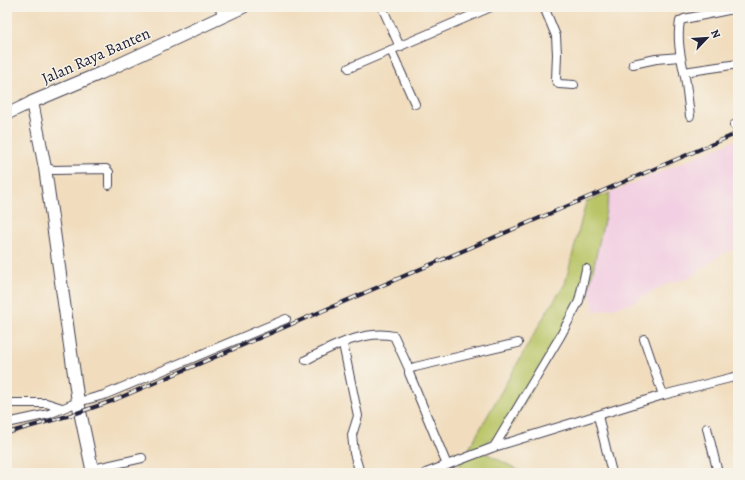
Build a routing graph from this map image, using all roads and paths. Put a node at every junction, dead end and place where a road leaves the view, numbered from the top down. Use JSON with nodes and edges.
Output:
{"nodes":[{"id":1,"x":243,"y":7,"type":"edge"},
{"id":2,"x":382,"y":7,"type":"edge"},
{"id":3,"x":491,"y":7,"type":"edge"},
{"id":4,"x":544,"y":7,"type":"edge"},
{"id":5,"x":738,"y":8,"type":"edge"},
{"id":6,"x":221,"y":11,"type":"edge"},
{"id":7,"x":400,"y":47,"type":"junction"},
{"id":8,"x":391,"y":50,"type":"junction"},
{"id":9,"x":680,"y":57,"type":"junction"},
{"id":10,"x":633,"y":64,"type":"dead end"},
{"id":11,"x":738,"y":64,"type":"edge"},
{"id":12,"x":349,"y":68,"type":"dead end"},
{"id":13,"x":684,"y":72,"type":"junction"},
{"id":14,"x":574,"y":85,"type":"dead end"},
{"id":15,"x":32,"y":102,"type":"junction"},
{"id":16,"x":415,"y":104,"type":"dead end"},
{"id":17,"x":7,"y":114,"type":"edge"},
{"id":18,"x":690,"y":116,"type":"dead end"},
{"id":19,"x":45,"y":168,"type":"junction"},
{"id":20,"x":109,"y":185,"type":"dead end"},
{"id":21,"x":586,"y":269,"type":"dead end"},
{"id":22,"x":286,"y":319,"type":"dead end"},
{"id":23,"x":644,"y":339,"type":"dead end"},
{"id":24,"x":518,"y":343,"type":"dead end"},
{"id":25,"x":342,"y":344,"type":"junction"},
{"id":26,"x":306,"y":360,"type":"dead end"},
{"id":27,"x":409,"y":369,"type":"junction"},
{"id":28,"x":738,"y":376,"type":"edge"},
{"id":29,"x":663,"y":395,"type":"junction"},
{"id":30,"x":78,"y":402,"type":"junction"},
{"id":31,"x":7,"y":403,"type":"edge"},
{"id":32,"x":62,"y":408,"type":"junction"},
{"id":33,"x":598,"y":416,"type":"junction"},
{"id":34,"x":7,"y":423,"type":"edge"},
{"id":35,"x":707,"y":428,"type":"dead end"},
{"id":36,"x":494,"y":446,"type":"junction"},
{"id":37,"x":142,"y":458,"type":"dead end"},
{"id":38,"x":448,"y":465,"type":"junction"},
{"id":39,"x":93,"y":471,"type":"edge"},
{"id":40,"x":360,"y":473,"type":"edge"},
{"id":41,"x":426,"y":473,"type":"edge"},
{"id":42,"x":612,"y":473,"type":"edge"},
{"id":43,"x":718,"y":473,"type":"edge"}],
"edges":[{"from":1,"to":6,"type":"main road","name":"Jalan Raya Banten"},
{"from":2,"to":7,"type":"street"},
{"from":3,"to":7,"type":"street"},
{"from":4,"to":14,"type":"street"},
{"from":5,"to":9,"type":"street"},
{"from":6,"to":15,"type":"main road","name":"Jalan Raya Banten"},
{"from":7,"to":8,"type":"street"},
{"from":8,"to":12,"type":"street"},
{"from":8,"to":16,"type":"street"},
{"from":9,"to":10,"type":"street"},
{"from":9,"to":13,"type":"street"},
{"from":11,"to":13,"type":"street"},
{"from":13,"to":18,"type":"street"},
{"from":15,"to":17,"type":"main road","name":"Jalan Raya Banten"},
{"from":15,"to":19,"type":"main road"},
{"from":19,"to":20,"type":"street"},
{"from":19,"to":30,"type":"main road"},
{"from":21,"to":36,"type":"street"},
{"from":22,"to":30,"type":"street"},
{"from":23,"to":29,"type":"street"},
{"from":24,"to":27,"type":"street"},
{"from":25,"to":26,"type":"street"},
{"from":25,"to":27,"type":"street"},
{"from":25,"to":40,"type":"street"},
{"from":27,"to":38,"type":"street"},
{"from":28,"to":29,"type":"street"},
{"from":29,"to":33,"type":"street"},
{"from":30,"to":32,"type":"street"},
{"from":30,"to":39,"type":"main road"},
{"from":31,"to":32,"type":"street"},
{"from":32,"to":34,"type":"street"},
{"from":33,"to":36,"type":"street"},
{"from":33,"to":42,"type":"street"},
{"from":35,"to":43,"type":"street"},
{"from":36,"to":38,"type":"street"},
{"from":37,"to":39,"type":"street"},
{"from":38,"to":41,"type":"street"}]}
